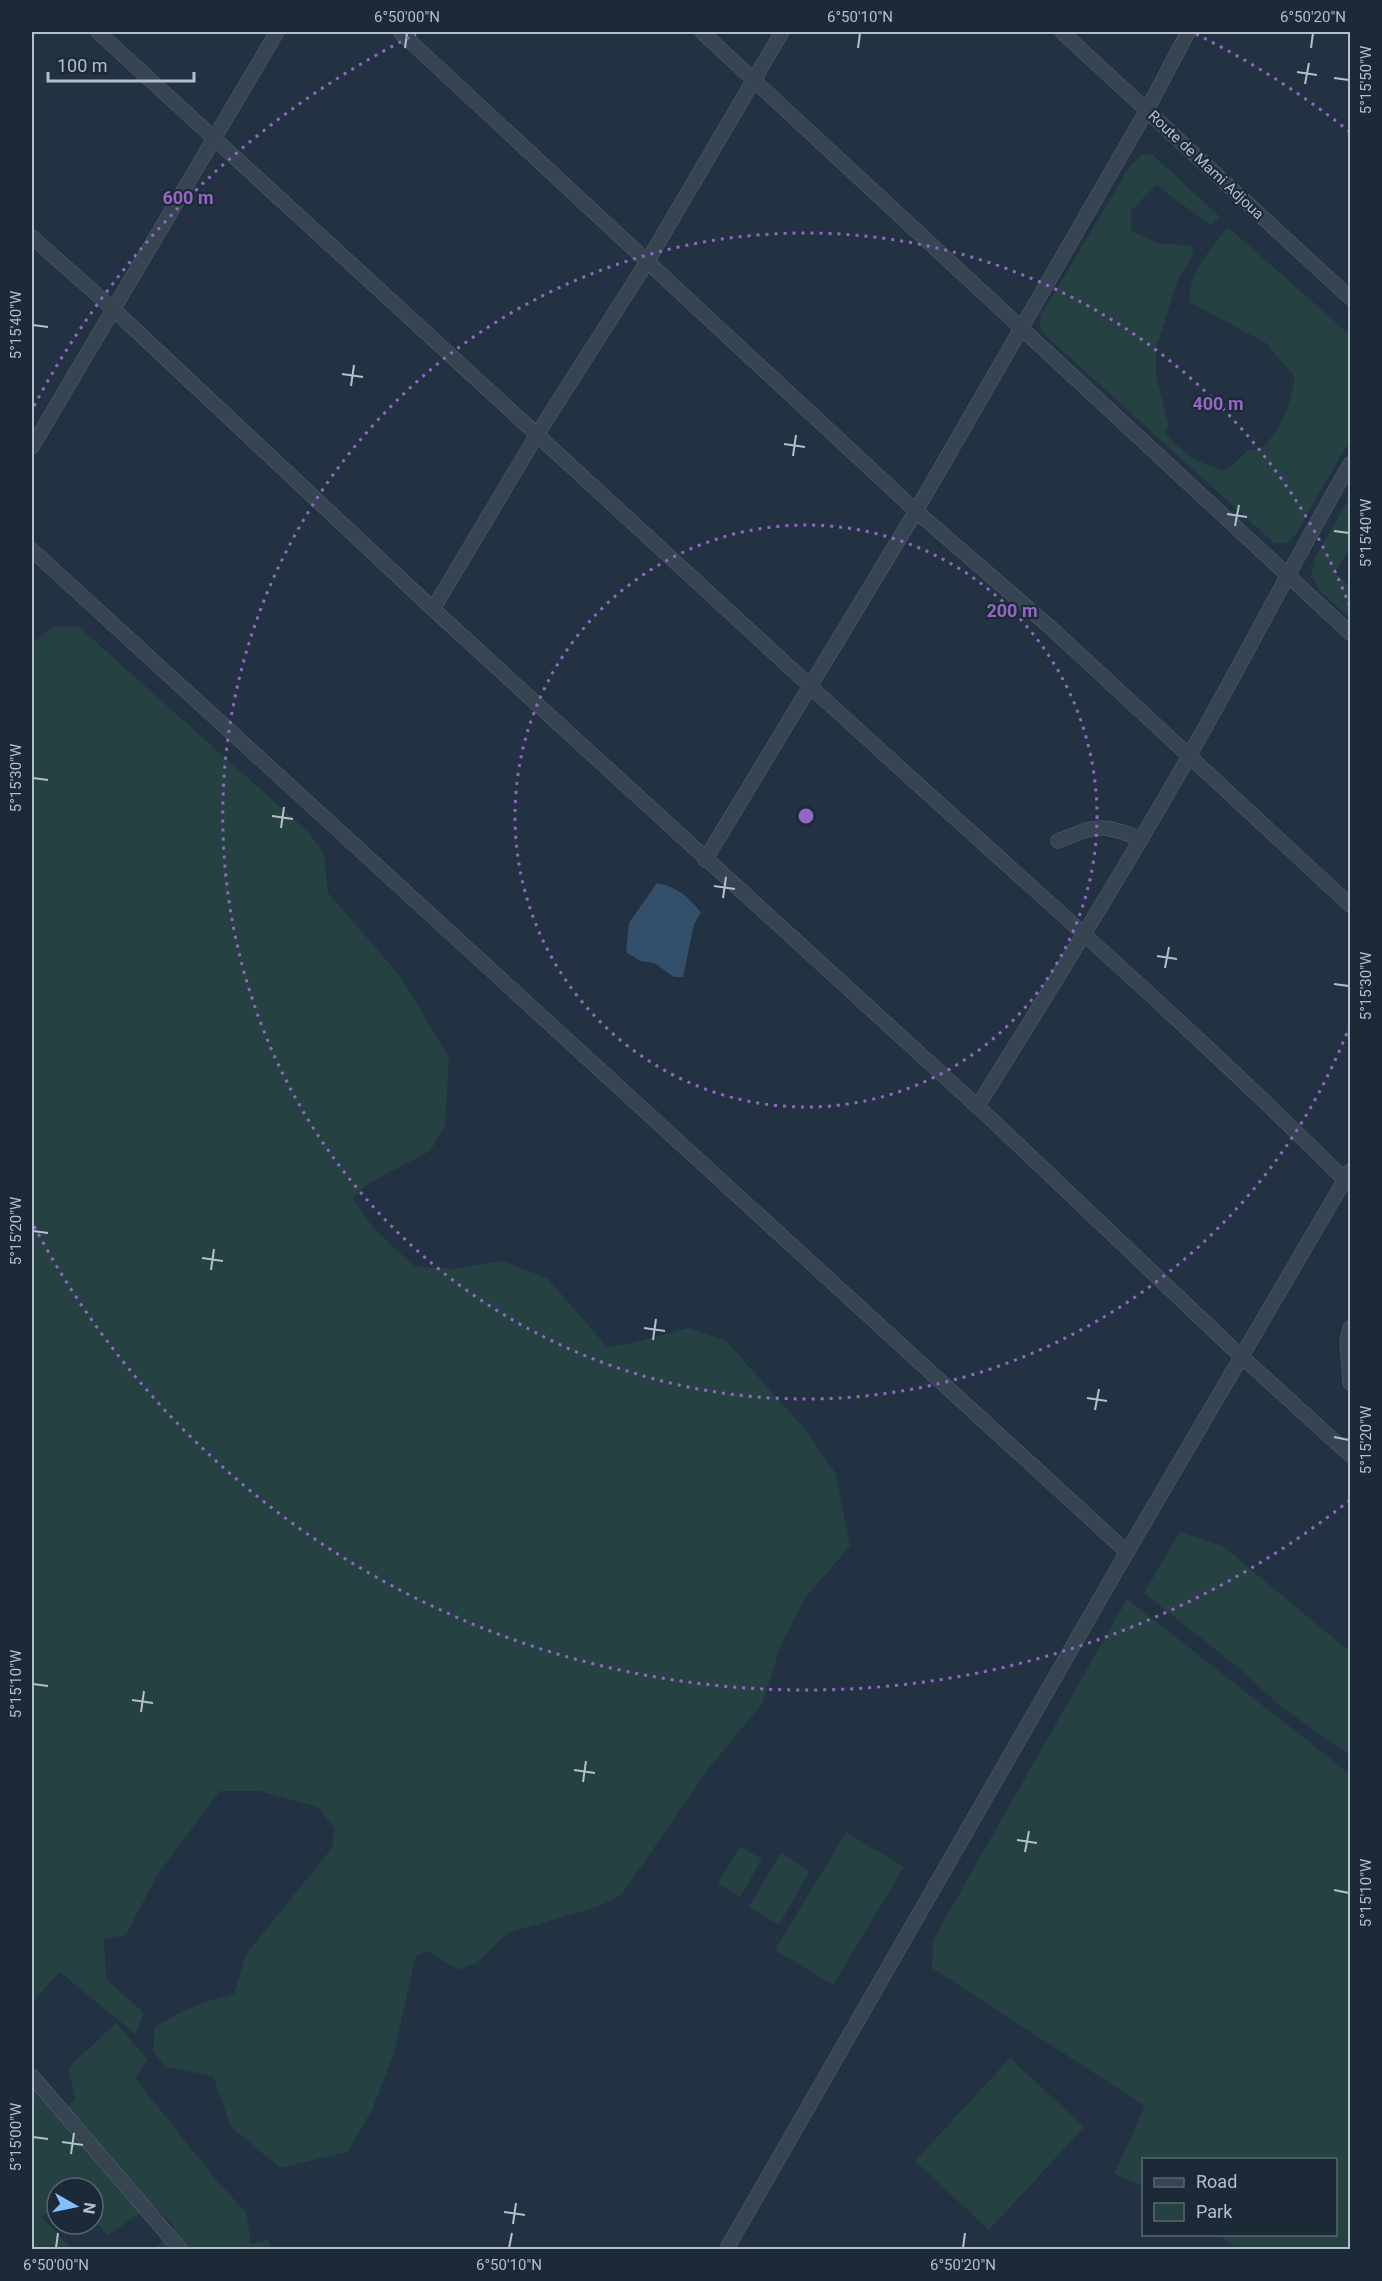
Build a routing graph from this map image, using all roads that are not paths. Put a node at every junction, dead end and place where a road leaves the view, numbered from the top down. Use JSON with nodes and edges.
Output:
{"nodes":[{"id":1,"x":98,"y":32,"type":"edge"},
{"id":2,"x":277,"y":32,"type":"edge"},
{"id":3,"x":400,"y":32,"type":"edge"},
{"id":4,"x":702,"y":32,"type":"edge"},
{"id":5,"x":782,"y":32,"type":"edge"},
{"id":6,"x":1062,"y":32,"type":"edge"},
{"id":7,"x":1188,"y":32,"type":"edge"},
{"id":8,"x":754,"y":79,"type":"junction"},
{"id":9,"x":1147,"y":110,"type":"junction"},
{"id":10,"x":214,"y":137,"type":"junction"},
{"id":11,"x":32,"y":237,"type":"edge"},
{"id":12,"x":647,"y":262,"type":"junction"},
{"id":13,"x":1350,"y":298,"type":"edge"},
{"id":14,"x":112,"y":308,"type":"junction"},
{"id":15,"x":1022,"y":328,"type":"junction"},
{"id":16,"x":538,"y":433,"type":"junction"},
{"id":17,"x":32,"y":447,"type":"edge"},
{"id":18,"x":1350,"y":464,"type":"edge"},
{"id":19,"x":916,"y":511,"type":"junction"},
{"id":20,"x":32,"y":550,"type":"edge"},
{"id":21,"x":1286,"y":576,"type":"junction"},
{"id":22,"x":433,"y":609,"type":"junction"},
{"id":23,"x":1350,"y":633,"type":"edge"},
{"id":24,"x":811,"y":687,"type":"junction"},
{"id":25,"x":1188,"y":758,"type":"junction"},
{"id":26,"x":1140,"y":839,"type":"junction"},
{"id":27,"x":1058,"y":841,"type":"dead end"},
{"id":28,"x":705,"y":860,"type":"junction"},
{"id":29,"x":1350,"y":905,"type":"edge"},
{"id":30,"x":1084,"y":934,"type":"junction"},
{"id":31,"x":977,"y":1107,"type":"junction"},
{"id":32,"x":1349,"y":1179,"type":"edge"},
{"id":33,"x":1350,"y":1328,"type":"edge"},
{"id":34,"x":1242,"y":1356,"type":"junction"},
{"id":35,"x":1350,"y":1383,"type":"edge"},
{"id":36,"x":1350,"y":1455,"type":"edge"},
{"id":37,"x":1127,"y":1552,"type":"junction"},
{"id":38,"x":32,"y":2076,"type":"edge"},
{"id":39,"x":181,"y":2250,"type":"edge"},
{"id":40,"x":726,"y":2250,"type":"edge"}],
"edges":[{"from":1,"to":10,"type":"street"},
{"from":2,"to":10,"type":"street"},
{"from":3,"to":12,"type":"street"},
{"from":4,"to":8,"type":"street"},
{"from":5,"to":8,"type":"street"},
{"from":6,"to":9,"type":"street","name":"Route de Mami Adjoua"},
{"from":7,"to":9,"type":"street"},
{"from":8,"to":12,"type":"street"},
{"from":8,"to":15,"type":"street"},
{"from":9,"to":13,"type":"street","name":"Route de Mami Adjoua"},
{"from":9,"to":15,"type":"street"},
{"from":10,"to":14,"type":"street"},
{"from":10,"to":16,"type":"street"},
{"from":11,"to":14,"type":"street"},
{"from":12,"to":16,"type":"street"},
{"from":12,"to":19,"type":"street"},
{"from":14,"to":17,"type":"street"},
{"from":14,"to":22,"type":"street"},
{"from":15,"to":19,"type":"street"},
{"from":15,"to":21,"type":"street"},
{"from":16,"to":22,"type":"street"},
{"from":16,"to":24,"type":"street"},
{"from":18,"to":21,"type":"street"},
{"from":19,"to":24,"type":"street"},
{"from":19,"to":25,"type":"street"},
{"from":20,"to":37,"type":"street"},
{"from":21,"to":23,"type":"street"},
{"from":21,"to":25,"type":"street"},
{"from":22,"to":28,"type":"street"},
{"from":24,"to":28,"type":"street"},
{"from":24,"to":30,"type":"street"},
{"from":25,"to":26,"type":"street"},
{"from":25,"to":29,"type":"street"},
{"from":26,"to":27,"type":"street"},
{"from":26,"to":30,"type":"street"},
{"from":28,"to":31,"type":"street"},
{"from":30,"to":31,"type":"street"},
{"from":30,"to":32,"type":"street"},
{"from":31,"to":34,"type":"street"},
{"from":32,"to":34,"type":"street"},
{"from":33,"to":35,"type":"street"},
{"from":34,"to":36,"type":"street"},
{"from":34,"to":37,"type":"street"},
{"from":37,"to":40,"type":"street"},
{"from":38,"to":39,"type":"street"}]}
